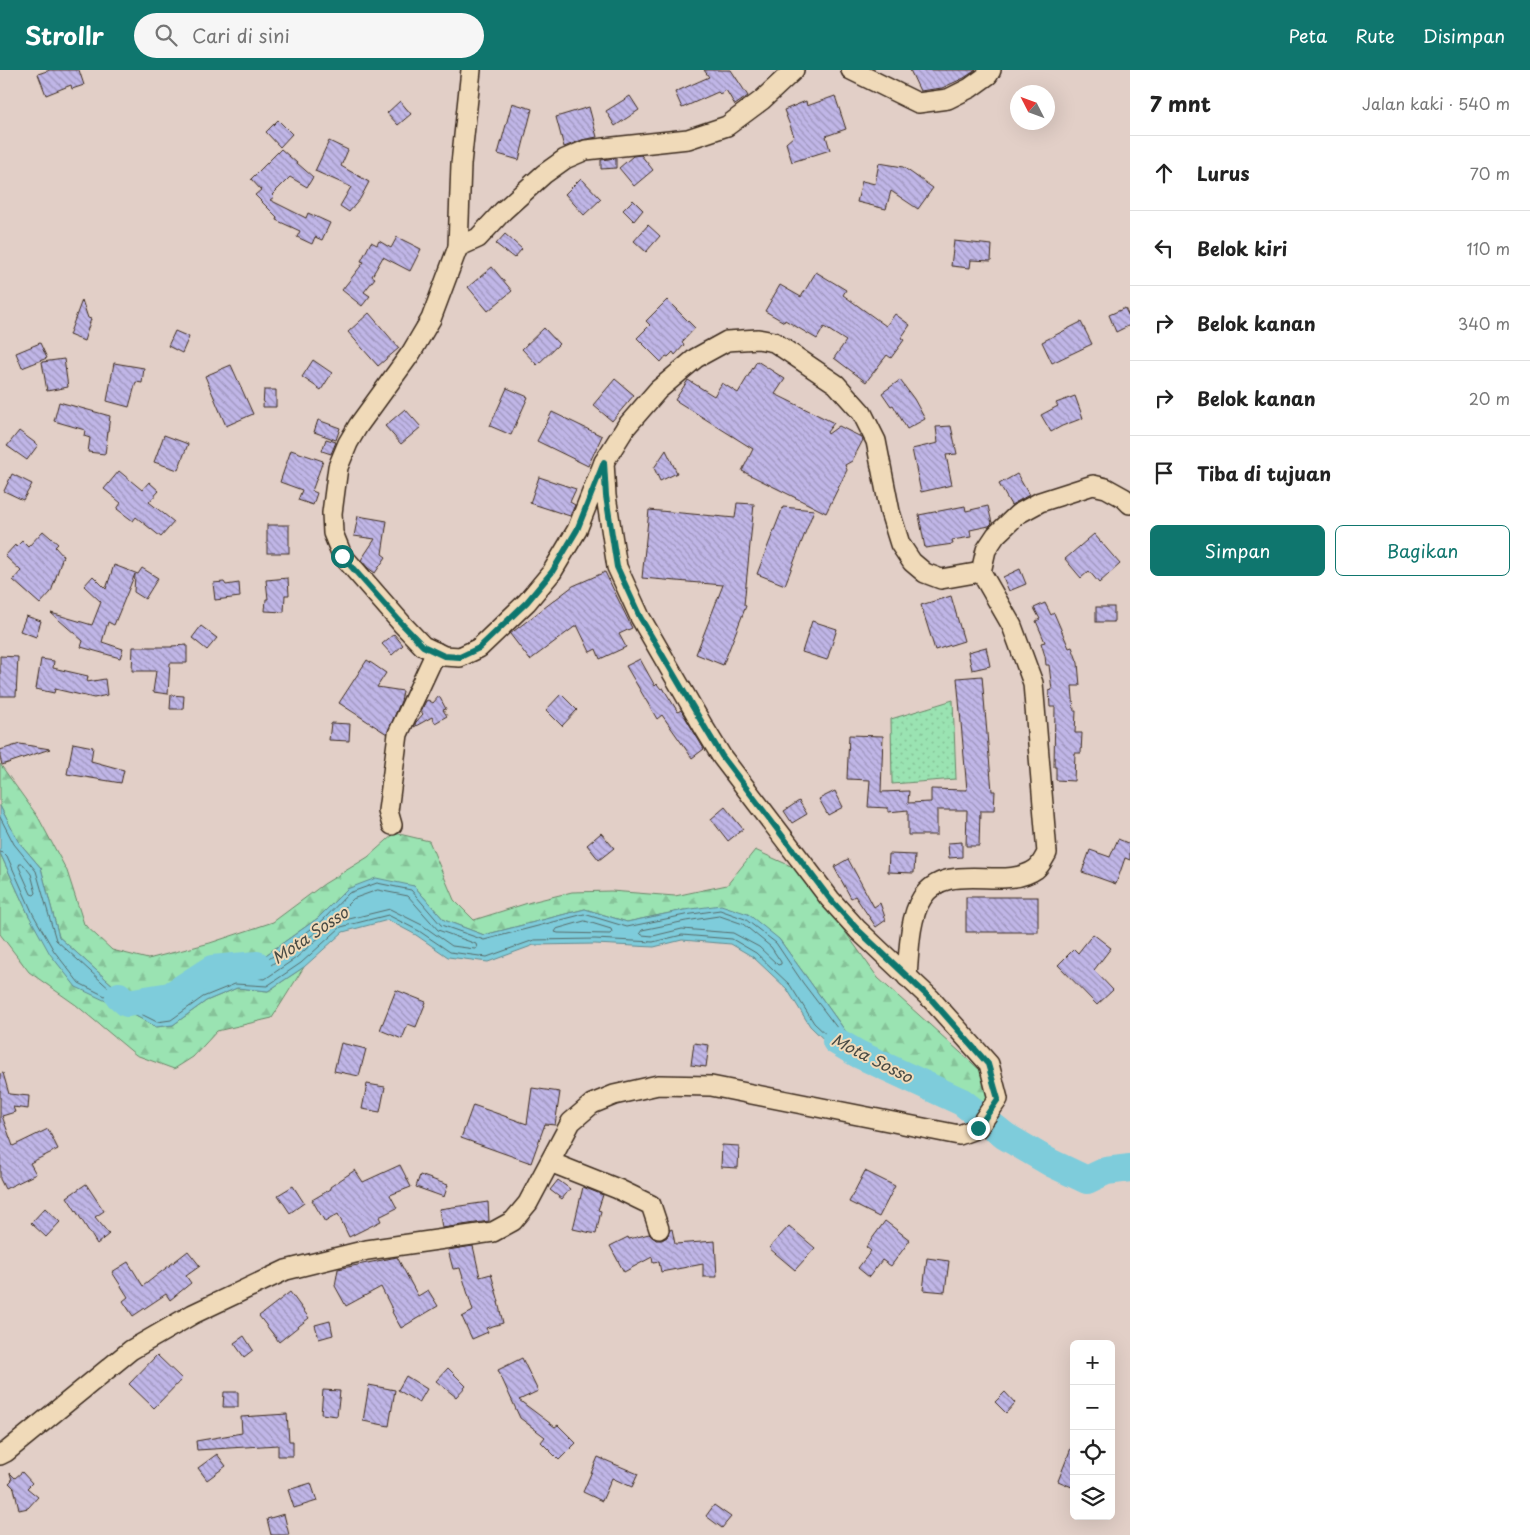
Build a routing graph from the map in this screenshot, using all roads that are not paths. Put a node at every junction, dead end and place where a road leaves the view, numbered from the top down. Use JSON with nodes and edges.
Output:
{"nodes":[{"id":1,"x":471,"y":70,"type":"edge"},
{"id":2,"x":794,"y":70,"type":"edge"},
{"id":3,"x":851,"y":70,"type":"edge"},
{"id":4,"x":991,"y":70,"type":"edge"},
{"id":5,"x":458,"y":247,"type":"junction"},
{"id":6,"x":604,"y":462,"type":"junction"},
{"id":7,"x":1130,"y":504,"type":"edge"},
{"id":8,"x":981,"y":572,"type":"junction"},
{"id":9,"x":436,"y":652,"type":"junction"},
{"id":10,"x":392,"y":825,"type":"dead end"},
{"id":11,"x":907,"y":977,"type":"junction"},
{"id":12,"x":550,"y":1162,"type":"junction"},
{"id":13,"x":659,"y":1229,"type":"dead end"},
{"id":14,"x":0,"y":1455,"type":"edge"}],
"edges":[{"from":1,"to":5,"type":"street"},
{"from":2,"to":5,"type":"street"},
{"from":3,"to":4,"type":"street"},
{"from":5,"to":9,"type":"street"},
{"from":6,"to":8,"type":"street"},
{"from":6,"to":9,"type":"street"},
{"from":6,"to":11,"type":"street"},
{"from":7,"to":8,"type":"street"},
{"from":8,"to":11,"type":"street"},
{"from":9,"to":10,"type":"street"},
{"from":11,"to":12,"type":"street"},
{"from":12,"to":13,"type":"street"},
{"from":12,"to":14,"type":"street"}]}
